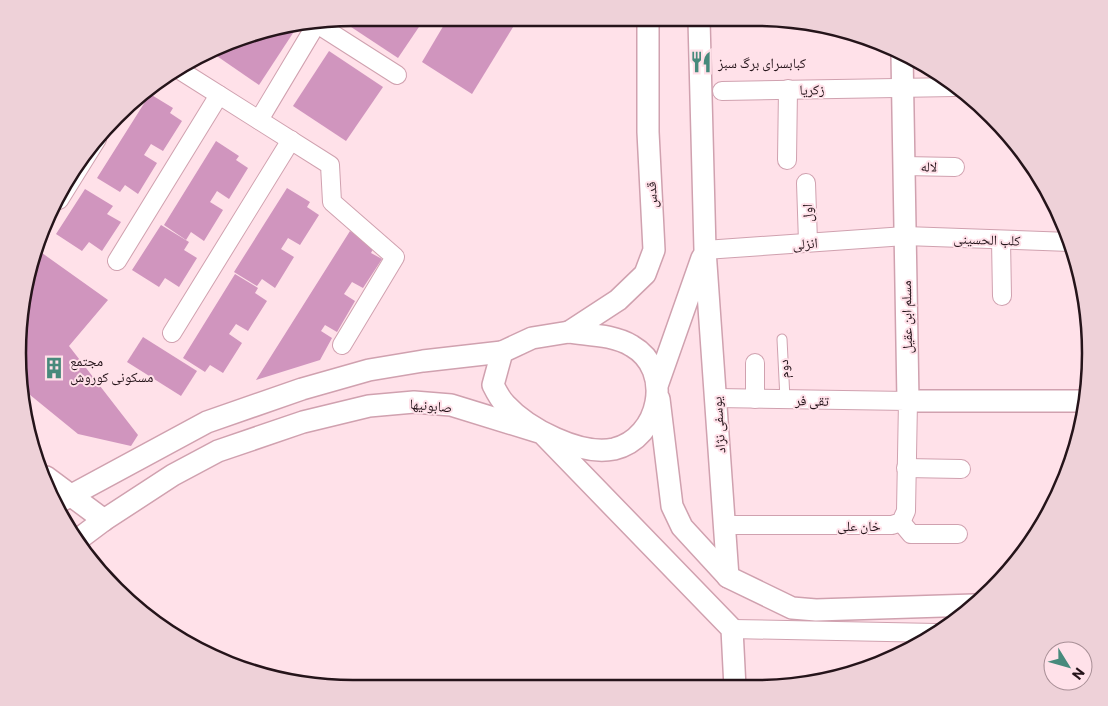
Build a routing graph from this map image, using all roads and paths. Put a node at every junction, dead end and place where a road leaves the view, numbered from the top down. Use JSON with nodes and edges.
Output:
{"nodes":[{"id":1,"x":648,"y":26,"type":"edge"},
{"id":2,"x":700,"y":26,"type":"edge"},
{"id":3,"x":323,"y":28,"type":"edge"},
{"id":4,"x":314,"y":29,"type":"edge"},
{"id":5,"x":902,"y":61,"type":"edge"},
{"id":6,"x":185,"y":73,"type":"edge"},
{"id":7,"x":397,"y":75,"type":"dead end"},
{"id":8,"x":902,"y":86,"type":"junction"},
{"id":9,"x":945,"y":87,"type":"edge"},
{"id":10,"x":788,"y":89,"type":"junction"},
{"id":11,"x":722,"y":91,"type":"dead end"},
{"id":12,"x":219,"y":95,"type":"junction"},
{"id":13,"x":259,"y":120,"type":"junction"},
{"id":14,"x":291,"y":140,"type":"junction"},
{"id":15,"x":788,"y":160,"type":"dead end"},
{"id":16,"x":904,"y":166,"type":"junction"},
{"id":17,"x":955,"y":167,"type":"dead end"},
{"id":18,"x":806,"y":183,"type":"dead end"},
{"id":19,"x":905,"y":236,"type":"junction"},
{"id":20,"x":1001,"y":240,"type":"junction"},
{"id":21,"x":808,"y":242,"type":"junction"},
{"id":22,"x":1062,"y":242,"type":"edge"},
{"id":23,"x":705,"y":250,"type":"junction"},
{"id":24,"x":117,"y":261,"type":"dead end"},
{"id":25,"x":1002,"y":296,"type":"dead end"},
{"id":26,"x":569,"y":332,"type":"junction"},
{"id":27,"x":172,"y":334,"type":"dead end"},
{"id":28,"x":782,"y":339,"type":"dead end"},
{"id":29,"x":342,"y":345,"type":"dead end"},
{"id":30,"x":502,"y":352,"type":"junction"},
{"id":31,"x":755,"y":363,"type":"dead end"},
{"id":32,"x":658,"y":389,"type":"junction"},
{"id":33,"x":717,"y":398,"type":"junction"},
{"id":34,"x":754,"y":399,"type":"junction"},
{"id":35,"x":785,"y":399,"type":"junction"},
{"id":36,"x":908,"y":401,"type":"junction"},
{"id":37,"x":1078,"y":401,"type":"edge"},
{"id":38,"x":542,"y":433,"type":"junction"},
{"id":39,"x":906,"y":468,"type":"junction"},
{"id":40,"x":961,"y":469,"type":"dead end"},
{"id":41,"x":63,"y":499,"type":"edge"},
{"id":42,"x":104,"y":520,"type":"junction"},
{"id":43,"x":901,"y":522,"type":"junction"},
{"id":44,"x":725,"y":525,"type":"junction"},
{"id":45,"x":958,"y":534,"type":"dead end"},
{"id":46,"x":82,"y":536,"type":"edge"},
{"id":47,"x":728,"y":577,"type":"junction"},
{"id":48,"x":962,"y":605,"type":"edge"},
{"id":49,"x":732,"y":629,"type":"junction"},
{"id":50,"x":924,"y":633,"type":"edge"},
{"id":51,"x":735,"y":680,"type":"edge"}],
"edges":[{"from":1,"to":26,"type":"street","name":"قدس"},
{"from":2,"to":23,"type":"street","name":"یوسفی نژاد"},
{"from":3,"to":7,"type":"street"},
{"from":4,"to":13,"type":"street"},
{"from":5,"to":8,"type":"street","name":"مسلم ابن عقیل"},
{"from":6,"to":12,"type":"street"},
{"from":8,"to":9,"type":"street","name":"زکریا"},
{"from":8,"to":10,"type":"street","name":"زکریا"},
{"from":8,"to":16,"type":"street","name":"مسلم ابن عقیل"},
{"from":10,"to":11,"type":"street","name":"زکریا"},
{"from":10,"to":15,"type":"street"},
{"from":12,"to":13,"type":"street"},
{"from":12,"to":24,"type":"street"},
{"from":13,"to":14,"type":"street"},
{"from":14,"to":27,"type":"street"},
{"from":14,"to":29,"type":"street"},
{"from":16,"to":17,"type":"street","name":"لاله"},
{"from":16,"to":19,"type":"street","name":"مسلم ابن عقیل"},
{"from":18,"to":21,"type":"street","name":"اول"},
{"from":19,"to":20,"type":"street","name":"کلب الحسینی"},
{"from":19,"to":21,"type":"street","name":"انزلی"},
{"from":19,"to":36,"type":"street","name":"مسلم ابن عقیل"},
{"from":20,"to":22,"type":"street","name":"کلب الحسینی"},
{"from":20,"to":25,"type":"street"},
{"from":21,"to":23,"type":"street","name":"انزلی"},
{"from":23,"to":32,"type":"street"},
{"from":23,"to":33,"type":"street","name":"یوسفی نژاد"},
{"from":26,"to":30,"type":"street"},
{"from":26,"to":32,"type":"street"},
{"from":28,"to":35,"type":"lane","name":"دوم"},
{"from":30,"to":38,"type":"street"},
{"from":30,"to":41,"type":"street"},
{"from":31,"to":34,"type":"street"},
{"from":32,"to":38,"type":"street"},
{"from":32,"to":47,"type":"street"},
{"from":33,"to":34,"type":"street","name":"تقی فر"},
{"from":33,"to":44,"type":"street","name":"یوسفی نژاد"},
{"from":34,"to":35,"type":"street","name":"تقی فر"},
{"from":35,"to":36,"type":"street","name":"تقی فر"},
{"from":36,"to":37,"type":"street"},
{"from":36,"to":39,"type":"street"},
{"from":38,"to":42,"type":"street","name":"صابونیها"},
{"from":38,"to":49,"type":"street","name":"صابونیها"},
{"from":39,"to":40,"type":"street"},
{"from":39,"to":43,"type":"street"},
{"from":41,"to":42,"type":"street"},
{"from":42,"to":46,"type":"street","name":"صابونیها"},
{"from":43,"to":44,"type":"street","name":"خان علی"},
{"from":43,"to":45,"type":"street"},
{"from":44,"to":47,"type":"street","name":"یوسفی نژاد"},
{"from":47,"to":48,"type":"street"},
{"from":49,"to":50,"type":"street"},
{"from":49,"to":51,"type":"street"}]}
